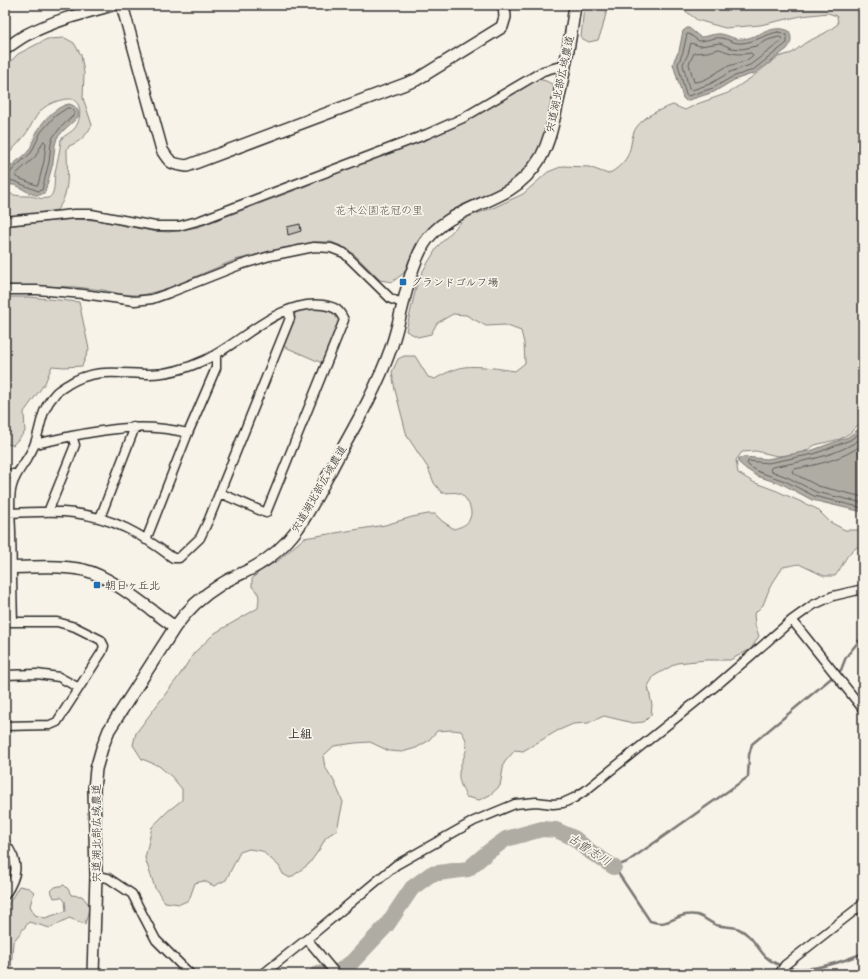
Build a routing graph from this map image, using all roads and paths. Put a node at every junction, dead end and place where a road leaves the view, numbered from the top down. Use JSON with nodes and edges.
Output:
{"nodes":[{"id":1,"x":112,"y":5,"type":"edge"},
{"id":2,"x":122,"y":5,"type":"edge"},
{"id":3,"x":504,"y":5,"type":"edge"},
{"id":4,"x":575,"y":5,"type":"edge"},
{"id":5,"x":5,"y":49,"type":"edge"},
{"id":6,"x":565,"y":67,"type":"junction"},
{"id":7,"x":5,"y":221,"type":"edge"},
{"id":8,"x":5,"y":290,"type":"edge"},
{"id":9,"x":404,"y":303,"type":"junction"},
{"id":10,"x":288,"y":310,"type":"junction"},
{"id":11,"x":216,"y":354,"type":"junction"},
{"id":12,"x":133,"y":427,"type":"junction"},
{"id":13,"x":188,"y":434,"type":"junction"},
{"id":14,"x":72,"y":436,"type":"junction"},
{"id":15,"x":35,"y":444,"type":"junction"},
{"id":16,"x":5,"y":474,"type":"edge"},
{"id":17,"x":16,"y":474,"type":"junction"},
{"id":18,"x":220,"y":493,"type":"junction"},
{"id":19,"x":48,"y":512,"type":"junction"},
{"id":20,"x":8,"y":513,"type":"edge"},
{"id":21,"x":100,"y":518,"type":"junction"},
{"id":22,"x":146,"y":540,"type":"junction"},
{"id":23,"x":8,"y":568,"type":"edge"},
{"id":24,"x":863,"y":589,"type":"edge"},
{"id":25,"x":792,"y":620,"type":"junction"},
{"id":26,"x":9,"y":622,"type":"edge"},
{"id":27,"x":175,"y":627,"type":"junction"},
{"id":28,"x":5,"y":675,"type":"edge"},
{"id":29,"x":79,"y":688,"type":"junction"},
{"id":30,"x":863,"y":709,"type":"edge"},
{"id":31,"x":5,"y":726,"type":"edge"},
{"id":32,"x":5,"y":843,"type":"edge"},
{"id":33,"x":96,"y":876,"type":"junction"},
{"id":34,"x":5,"y":896,"type":"edge"},
{"id":35,"x":863,"y":904,"type":"edge"},
{"id":36,"x":307,"y":939,"type":"junction"},
{"id":37,"x":782,"y":970,"type":"edge"},
{"id":38,"x":93,"y":974,"type":"edge"},
{"id":39,"x":190,"y":974,"type":"edge"},
{"id":40,"x":263,"y":974,"type":"edge"},
{"id":41,"x":336,"y":974,"type":"edge"}],
"edges":[{"from":1,"to":5,"type":"street"},
{"from":2,"to":3,"type":"street"},
{"from":4,"to":6,"type":"street","name":"宍道湖北部広域農道"},
{"from":6,"to":7,"type":"street"},
{"from":6,"to":9,"type":"street","name":"宍道湖北部広域農道"},
{"from":8,"to":9,"type":"street"},
{"from":9,"to":27,"type":"street","name":"宍道湖北部広域農道"},
{"from":10,"to":11,"type":"street"},
{"from":10,"to":18,"type":"street"},
{"from":10,"to":18,"type":"street"},
{"from":11,"to":13,"type":"street"},
{"from":11,"to":15,"type":"street"},
{"from":12,"to":13,"type":"street"},
{"from":12,"to":14,"type":"street"},
{"from":12,"to":21,"type":"street"},
{"from":13,"to":22,"type":"street"},
{"from":14,"to":15,"type":"street"},
{"from":14,"to":19,"type":"street"},
{"from":15,"to":17,"type":"street"},
{"from":16,"to":17,"type":"street"},
{"from":17,"to":20,"type":"street"},
{"from":18,"to":22,"type":"street"},
{"from":19,"to":20,"type":"street"},
{"from":19,"to":21,"type":"street"},
{"from":20,"to":23,"type":"street"},
{"from":21,"to":22,"type":"street"},
{"from":23,"to":26,"type":"street"},
{"from":23,"to":27,"type":"street"},
{"from":24,"to":25,"type":"street"},
{"from":25,"to":30,"type":"street"},
{"from":25,"to":36,"type":"street"},
{"from":26,"to":29,"type":"street"},
{"from":27,"to":33,"type":"street","name":"宍道湖北部広域農道"},
{"from":28,"to":29,"type":"street"},
{"from":29,"to":31,"type":"street"},
{"from":32,"to":34,"type":"street"},
{"from":33,"to":38,"type":"street","name":"宍道湖北部広域農道"},
{"from":33,"to":39,"type":"street"},
{"from":35,"to":37,"type":"street"},
{"from":36,"to":40,"type":"street"},
{"from":36,"to":41,"type":"street"}]}
